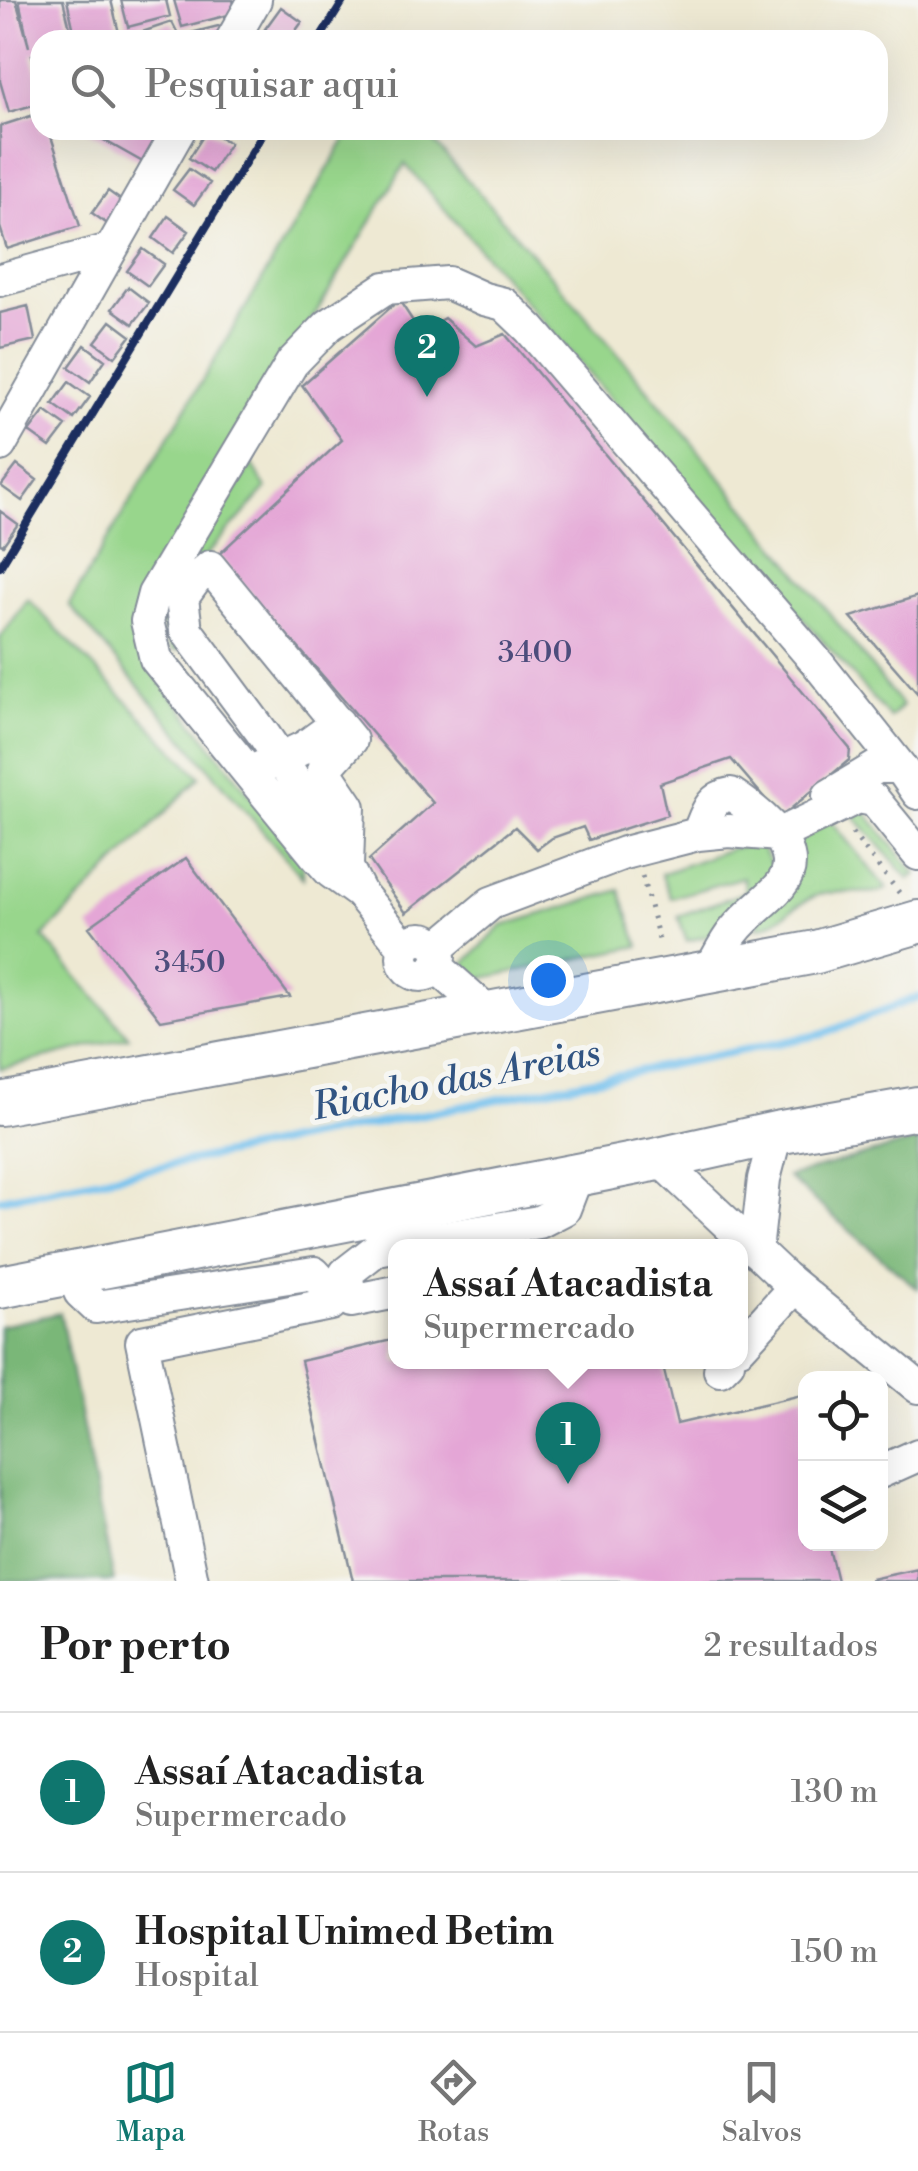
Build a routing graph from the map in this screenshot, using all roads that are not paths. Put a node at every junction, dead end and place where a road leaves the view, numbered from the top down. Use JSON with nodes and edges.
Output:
{"nodes":[{"id":1,"x":255,"y":0,"type":"edge"},
{"id":2,"x":238,"y":30,"type":"edge"},
{"id":3,"x":173,"y":140,"type":"edge"},
{"id":4,"x":108,"y":250,"type":"junction"},
{"id":5,"x":0,"y":280,"type":"edge"},
{"id":6,"x":0,"y":445,"type":"edge"},
{"id":7,"x":338,"y":723,"type":"junction"},
{"id":8,"x":265,"y":766,"type":"junction"},
{"id":9,"x":909,"y":780,"type":"edge"},
{"id":10,"x":775,"y":831,"type":"junction"},
{"id":11,"x":918,"y":854,"type":"edge"},
{"id":12,"x":354,"y":879,"type":"junction"},
{"id":13,"x":912,"y":912,"type":"edge"},
{"id":14,"x":423,"y":959,"type":"junction"},
{"id":15,"x":689,"y":975,"type":"junction"},
{"id":16,"x":489,"y":1013,"type":"junction"},
{"id":17,"x":410,"y":1028,"type":"junction"},
{"id":18,"x":0,"y":1104,"type":"edge"},
{"id":19,"x":918,"y":1108,"type":"edge"},
{"id":20,"x":776,"y":1133,"type":"junction"},
{"id":21,"x":658,"y":1159,"type":"junction"},
{"id":22,"x":578,"y":1175,"type":"junction"},
{"id":23,"x":437,"y":1239,"type":"edge"},
{"id":24,"x":743,"y":1239,"type":"edge"},
{"id":25,"x":748,"y":1243,"type":"edge"},
{"id":26,"x":388,"y":1247,"type":"edge"},
{"id":27,"x":756,"y":1251,"type":"junction"},
{"id":28,"x":74,"y":1273,"type":"junction"},
{"id":29,"x":0,"y":1287,"type":"edge"},
{"id":30,"x":795,"y":1287,"type":"junction"},
{"id":31,"x":388,"y":1294,"type":"edge"},
{"id":32,"x":341,"y":1303,"type":"junction"},
{"id":33,"x":748,"y":1339,"type":"edge"},
{"id":34,"x":918,"y":1388,"type":"edge"},
{"id":35,"x":918,"y":1455,"type":"edge"},
{"id":36,"x":888,"y":1468,"type":"edge"},
{"id":37,"x":192,"y":1581,"type":"edge"}],
"edges":[{"from":1,"to":2,"type":"street"},
{"from":3,"to":4,"type":"street"},
{"from":4,"to":5,"type":"street"},
{"from":4,"to":6,"type":"street"},
{"from":7,"to":8,"type":"street"},
{"from":7,"to":8,"type":"street"},
{"from":7,"to":12,"type":"street"},
{"from":8,"to":9,"type":"street"},
{"from":8,"to":12,"type":"street"},
{"from":9,"to":10,"type":"street"},
{"from":10,"to":11,"type":"street"},
{"from":10,"to":14,"type":"street"},
{"from":10,"to":15,"type":"street"},
{"from":12,"to":14,"type":"street"},
{"from":13,"to":15,"type":"main road"},
{"from":14,"to":16,"type":"street"},
{"from":14,"to":17,"type":"street"},
{"from":15,"to":16,"type":"main road"},
{"from":16,"to":17,"type":"main road"},
{"from":17,"to":18,"type":"main road"},
{"from":19,"to":20,"type":"main road"},
{"from":20,"to":21,"type":"main road"},
{"from":20,"to":27,"type":"street"},
{"from":21,"to":22,"type":"main road"},
{"from":21,"to":24,"type":"street"},
{"from":22,"to":23,"type":"street"},
{"from":22,"to":28,"type":"main road"},
{"from":25,"to":27,"type":"street"},
{"from":26,"to":32,"type":"street"},
{"from":27,"to":30,"type":"street"},
{"from":28,"to":29,"type":"main road"},
{"from":28,"to":32,"type":"street"},
{"from":30,"to":33,"type":"street"},
{"from":30,"to":34,"type":"street"},
{"from":31,"to":32,"type":"street"},
{"from":32,"to":37,"type":"street"},
{"from":35,"to":36,"type":"street"}]}
